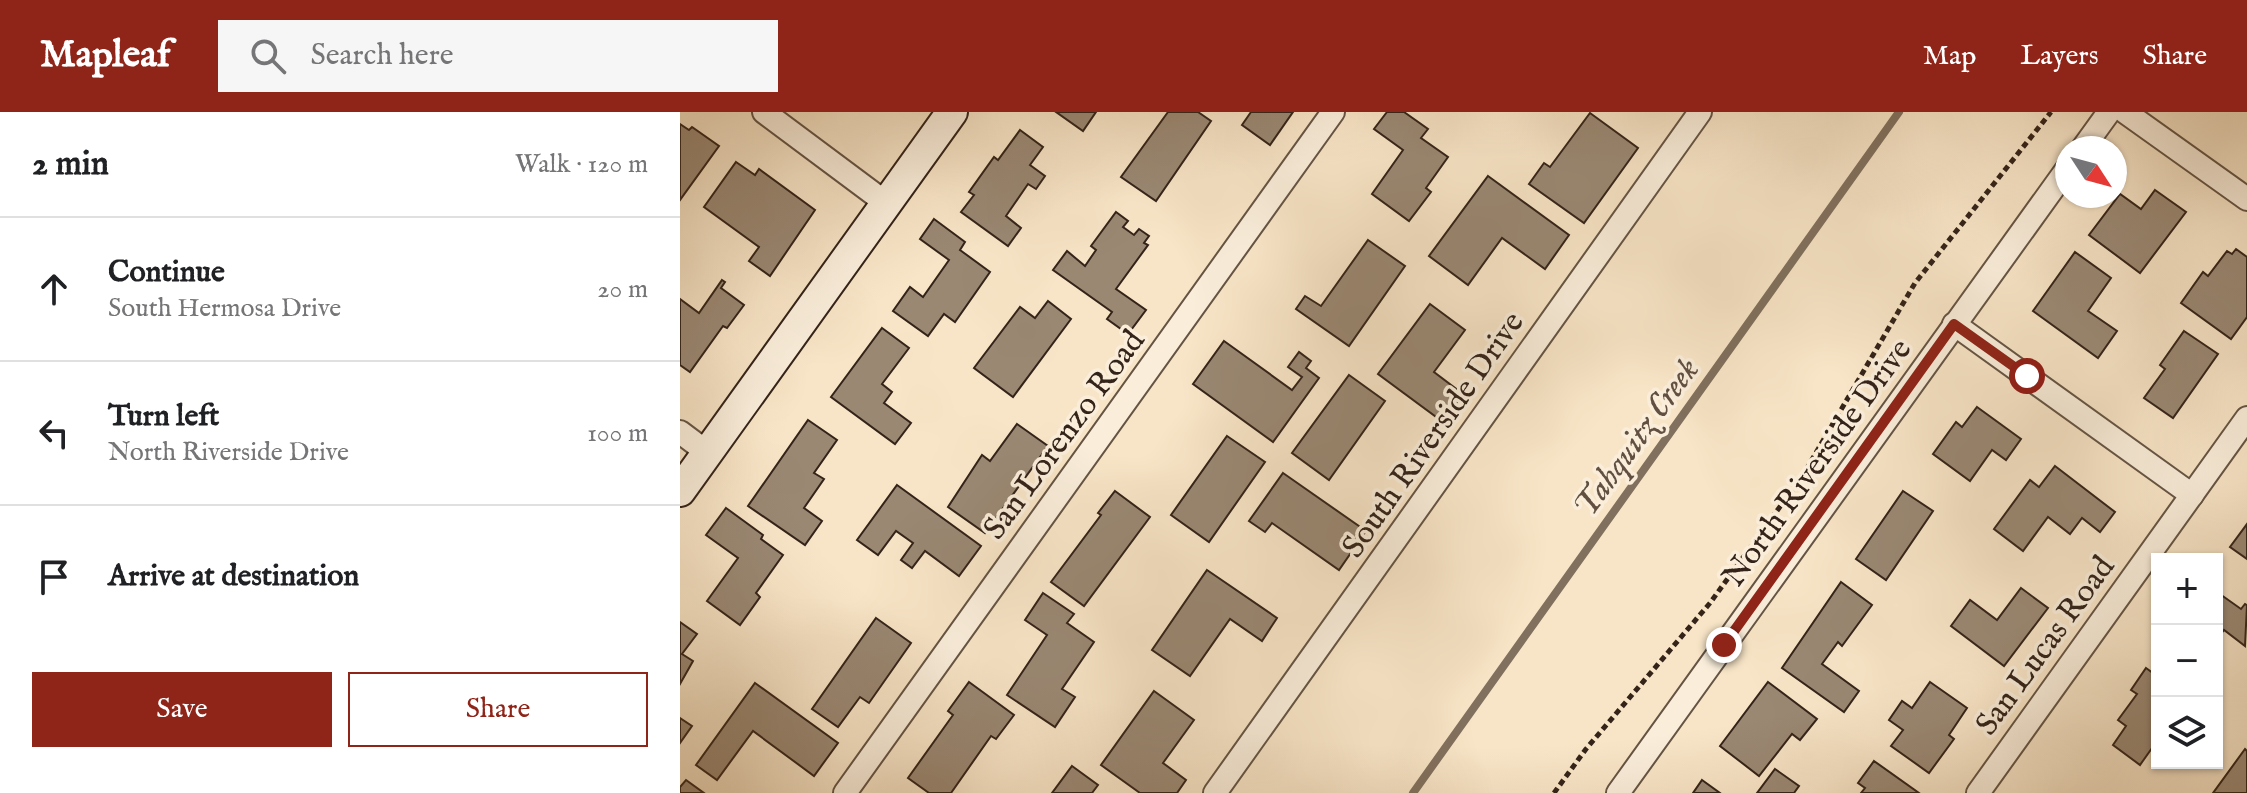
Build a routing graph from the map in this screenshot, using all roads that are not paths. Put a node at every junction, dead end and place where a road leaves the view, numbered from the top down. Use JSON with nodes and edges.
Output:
{"nodes":[{"id":1,"x":764,"y":112,"type":"edge"},
{"id":2,"x":952,"y":112,"type":"edge"},
{"id":3,"x":1333,"y":112,"type":"edge"},
{"id":4,"x":1700,"y":112,"type":"edge"},
{"id":5,"x":2109,"y":112,"type":"edge"},
{"id":6,"x":2125,"y":112,"type":"edge"},
{"id":7,"x":2092,"y":136,"type":"edge"},
{"id":8,"x":2055,"y":185,"type":"edge"},
{"id":9,"x":2247,"y":199,"type":"edge"},
{"id":10,"x":886,"y":203,"type":"junction"},
{"id":11,"x":1954,"y":324,"type":"junction"},
{"id":12,"x":2247,"y":418,"type":"edge"},
{"id":13,"x":680,"y":432,"type":"edge"},
{"id":14,"x":708,"y":453,"type":"junction"},
{"id":15,"x":680,"y":491,"type":"edge"},
{"id":16,"x":2192,"y":495,"type":"junction"},
{"id":17,"x":845,"y":793,"type":"edge"},
{"id":18,"x":1215,"y":793,"type":"edge"},
{"id":19,"x":1618,"y":793,"type":"edge"},
{"id":20,"x":1978,"y":793,"type":"edge"}],
"edges":[{"from":1,"to":10,"type":"street"},
{"from":2,"to":10,"type":"street"},
{"from":3,"to":17,"type":"street","name":"San Lorenzo Road"},
{"from":4,"to":18,"type":"street","name":"South Riverside Drive"},
{"from":5,"to":7,"type":"street"},
{"from":6,"to":9,"type":"street"},
{"from":8,"to":11,"type":"street","name":"North Riverside Drive"},
{"from":10,"to":14,"type":"street"},
{"from":11,"to":16,"type":"street"},
{"from":11,"to":19,"type":"street","name":"North Riverside Drive"},
{"from":12,"to":16,"type":"street","name":"San Lucas Road"},
{"from":13,"to":14,"type":"street"},
{"from":14,"to":15,"type":"street"},
{"from":16,"to":20,"type":"street","name":"San Lucas Road"}]}
